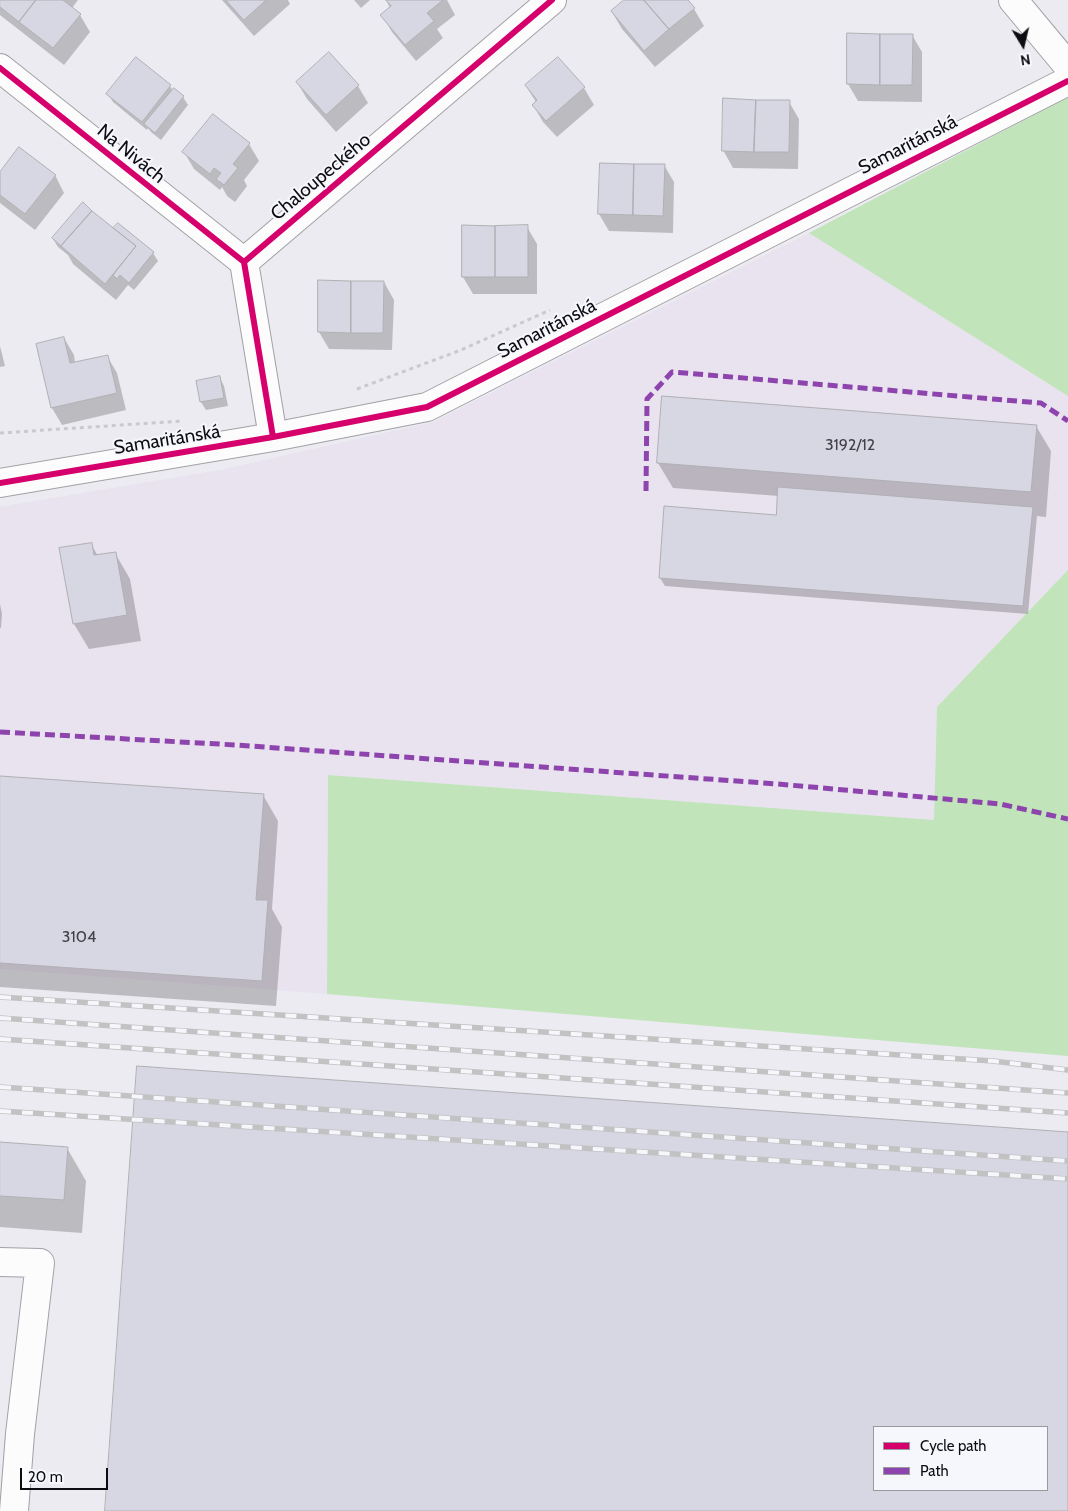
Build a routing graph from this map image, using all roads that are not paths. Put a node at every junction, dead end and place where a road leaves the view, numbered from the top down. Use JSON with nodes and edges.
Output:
{"nodes":[{"id":1,"x":552,"y":0,"type":"edge"},
{"id":2,"x":1013,"y":0,"type":"edge"},
{"id":3,"x":1068,"y":66,"type":"edge"},
{"id":4,"x":0,"y":68,"type":"edge"},
{"id":5,"x":1068,"y":80,"type":"edge"},
{"id":6,"x":244,"y":262,"type":"junction"},
{"id":7,"x":273,"y":437,"type":"junction"},
{"id":8,"x":0,"y":483,"type":"edge"},
{"id":9,"x":0,"y":1262,"type":"edge"},
{"id":10,"x":10,"y":1426,"type":"edge"},
{"id":11,"x":14,"y":1511,"type":"edge"}],
"edges":[{"from":1,"to":6,"type":"street","name":"Chaloupeckého"},
{"from":2,"to":3,"type":"street"},
{"from":4,"to":6,"type":"street","name":"Na Nivách"},
{"from":5,"to":7,"type":"street","name":"Samaritánská"},
{"from":6,"to":7,"type":"street"},
{"from":7,"to":8,"type":"street","name":"Samaritánská"},
{"from":9,"to":10,"type":"street"},
{"from":10,"to":11,"type":"street"}]}
